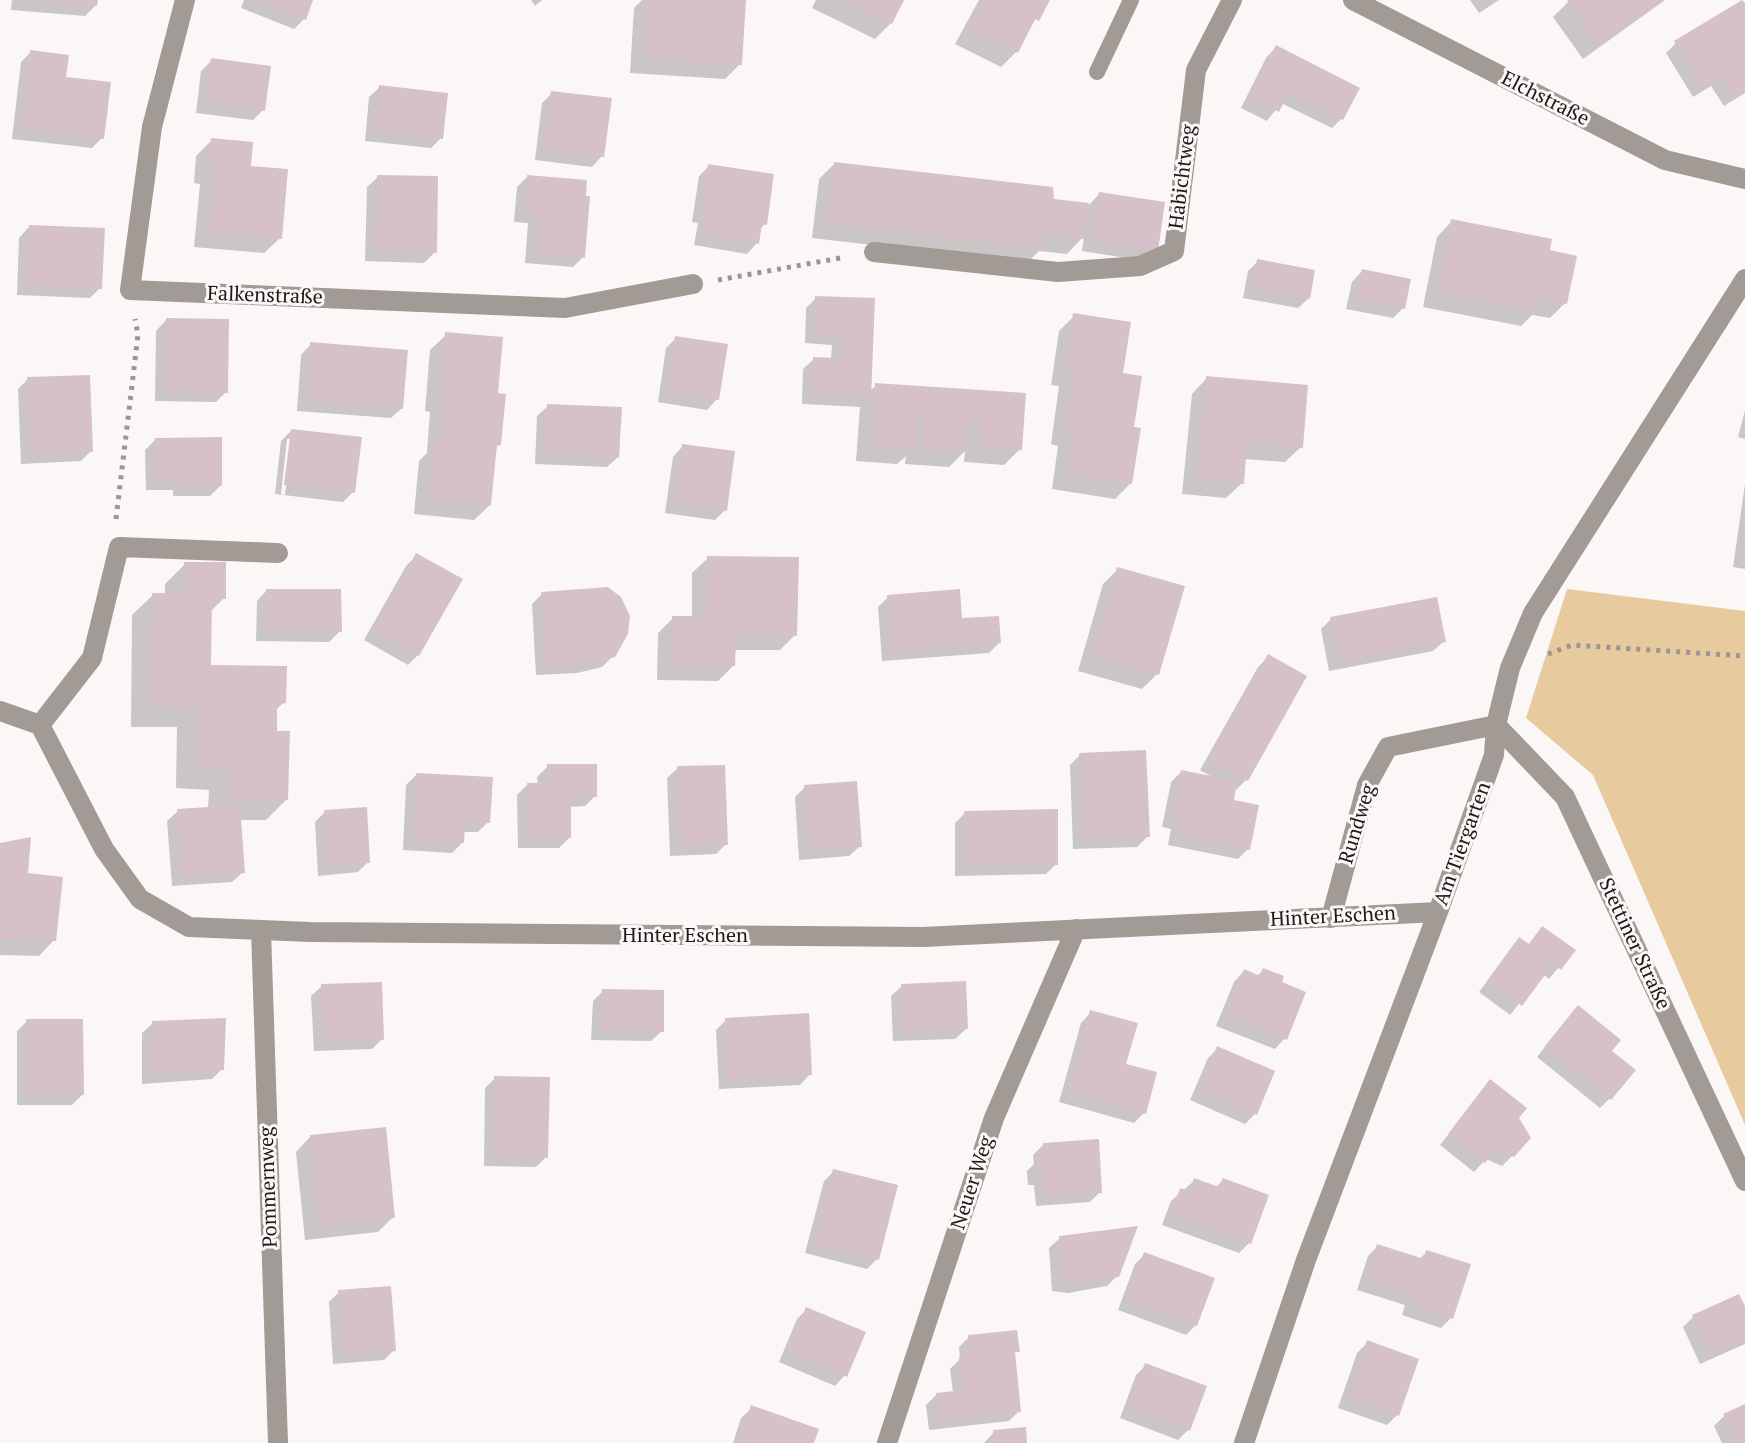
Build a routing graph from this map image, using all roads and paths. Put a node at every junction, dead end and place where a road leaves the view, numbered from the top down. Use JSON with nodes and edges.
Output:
{"nodes":[{"id":1,"x":185,"y":0,"type":"edge"},
{"id":2,"x":1131,"y":0,"type":"edge"},
{"id":3,"x":1232,"y":0,"type":"edge"},
{"id":4,"x":1353,"y":0,"type":"edge"},
{"id":5,"x":1097,"y":72,"type":"dead end"},
{"id":6,"x":1745,"y":179,"type":"edge"},
{"id":7,"x":874,"y":252,"type":"joint"},
{"id":8,"x":1745,"y":279,"type":"edge"},
{"id":9,"x":693,"y":284,"type":"joint"},
{"id":10,"x":130,"y":290,"type":"junction"},
{"id":11,"x":119,"y":547,"type":"junction"},
{"id":12,"x":278,"y":553,"type":"dead end"},
{"id":13,"x":1745,"y":656,"type":"edge"},
{"id":14,"x":1510,"y":668,"type":"junction"},
{"id":15,"x":0,"y":711,"type":"edge"},
{"id":16,"x":40,"y":725,"type":"junction"},
{"id":17,"x":1496,"y":725,"type":"junction"},
{"id":18,"x":1438,"y":912,"type":"junction"},
{"id":19,"x":1331,"y":918,"type":"junction"},
{"id":20,"x":1076,"y":929,"type":"junction"},
{"id":21,"x":261,"y":931,"type":"junction"},
{"id":22,"x":1745,"y":1181,"type":"edge"},
{"id":23,"x":278,"y":1443,"type":"edge"},
{"id":24,"x":887,"y":1443,"type":"edge"},
{"id":25,"x":1244,"y":1443,"type":"edge"}],
"edges":[{"from":1,"to":10,"type":"street"},
{"from":2,"to":5,"type":"lane"},
{"from":3,"to":7,"type":"street","name":"Habichtweg"},
{"from":4,"to":6,"type":"street","name":"Elchstraße"},
{"from":7,"to":9,"type":"path"},
{"from":8,"to":14,"type":"street","name":"Am Tiergarten"},
{"from":9,"to":10,"type":"street","name":"Falkenstraße"},
{"from":10,"to":11,"type":"path"},
{"from":11,"to":12,"type":"street"},
{"from":11,"to":16,"type":"street"},
{"from":13,"to":14,"type":"path"},
{"from":14,"to":17,"type":"street","name":"Am Tiergarten"},
{"from":15,"to":16,"type":"street"},
{"from":16,"to":21,"type":"street","name":"Hinter Eschen"},
{"from":17,"to":18,"type":"street","name":"Am Tiergarten"},
{"from":17,"to":19,"type":"street","name":"Rundweg"},
{"from":17,"to":22,"type":"street","name":"Stettiner Straße"},
{"from":18,"to":19,"type":"street","name":"Hinter Eschen"},
{"from":18,"to":25,"type":"street","name":"Am Tiergarten"},
{"from":19,"to":20,"type":"street","name":"Hinter Eschen"},
{"from":20,"to":21,"type":"street","name":"Hinter Eschen"},
{"from":20,"to":24,"type":"street","name":"Neuer Weg"},
{"from":21,"to":23,"type":"street","name":"Pommernweg"}]}
